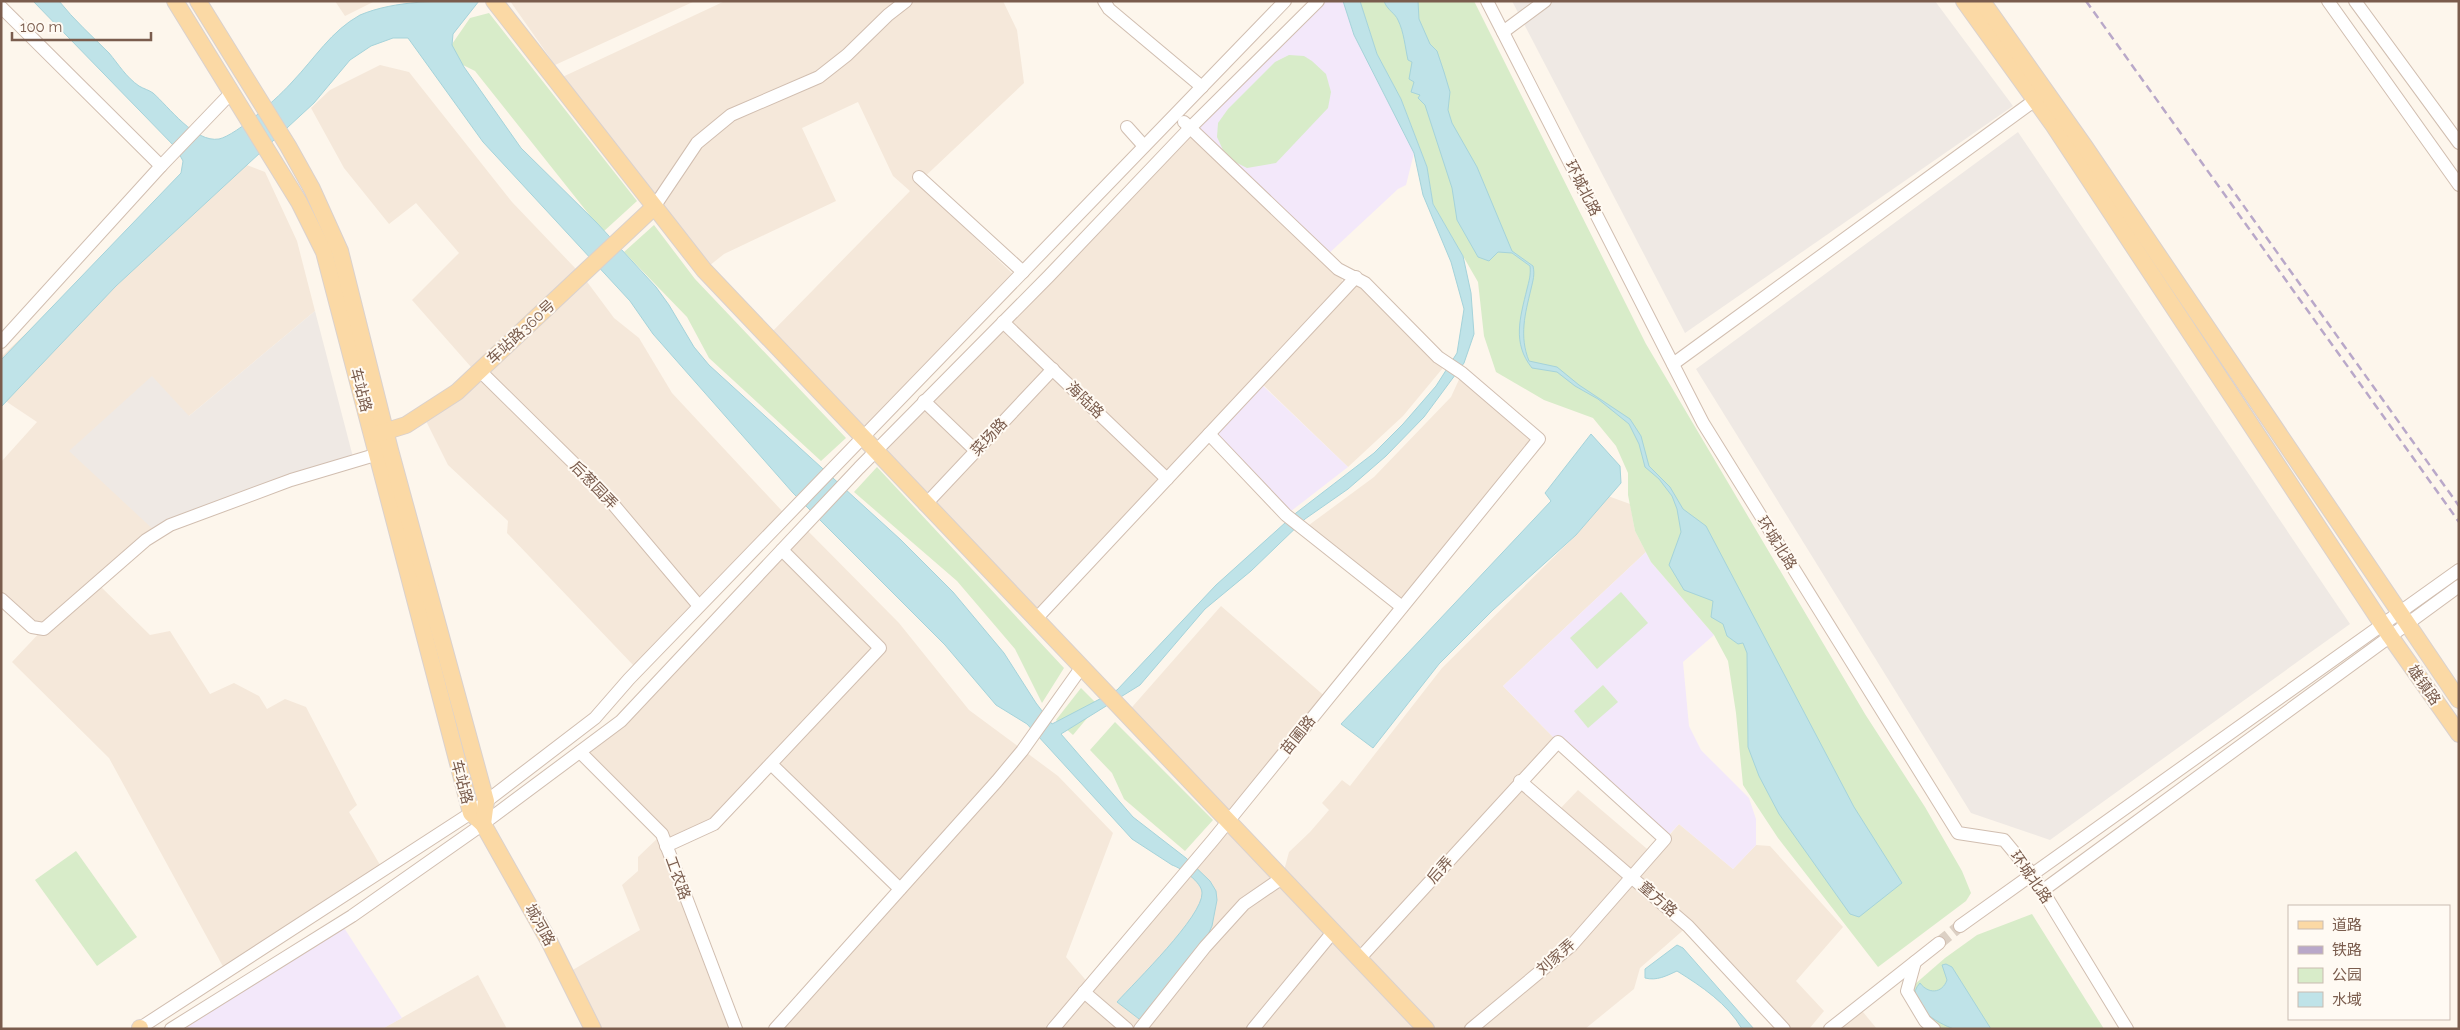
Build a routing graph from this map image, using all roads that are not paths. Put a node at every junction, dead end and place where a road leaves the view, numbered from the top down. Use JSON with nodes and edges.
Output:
{"nodes":[{"id":1,"x":175,"y":1,"type":"edge"},
{"id":2,"x":198,"y":1,"type":"edge"},
{"id":3,"x":906,"y":1,"type":"edge"},
{"id":4,"x":1104,"y":1,"type":"edge"},
{"id":5,"x":1285,"y":1,"type":"edge"},
{"id":6,"x":1318,"y":1,"type":"edge"},
{"id":7,"x":1487,"y":1,"type":"edge"},
{"id":8,"x":1545,"y":1,"type":"edge"},
{"id":9,"x":1964,"y":1,"type":"edge"},
{"id":10,"x":1982,"y":1,"type":"edge"},
{"id":11,"x":2328,"y":1,"type":"edge"},
{"id":12,"x":2355,"y":1,"type":"edge"},
{"id":13,"x":495,"y":2,"type":"edge"},
{"id":14,"x":1,"y":6,"type":"edge"},
{"id":15,"x":1503,"y":32,"type":"junction"},
{"id":16,"x":1202,"y":87,"type":"junction"},
{"id":17,"x":232,"y":92,"type":"junction"},
{"id":18,"x":2035,"y":100,"type":"junction"},
{"id":19,"x":1175,"y":114,"type":"junction"},
{"id":20,"x":1127,"y":127,"type":"dead end"},
{"id":21,"x":1190,"y":128,"type":"junction"},
{"id":22,"x":2459,"y":143,"type":"edge"},
{"id":23,"x":1144,"y":146,"type":"junction"},
{"id":24,"x":161,"y":166,"type":"junction"},
{"id":25,"x":919,"y":176,"type":"dead end"},
{"id":26,"x":2459,"y":185,"type":"edge"},
{"id":27,"x":654,"y":207,"type":"junction"},
{"id":28,"x":1023,"y":272,"type":"junction"},
{"id":29,"x":1356,"y":277,"type":"junction"},
{"id":30,"x":1003,"y":322,"type":"junction"},
{"id":31,"x":1,"y":342,"type":"edge"},
{"id":32,"x":1673,"y":364,"type":"junction"},
{"id":33,"x":1053,"y":369,"type":"junction"},
{"id":34,"x":480,"y":371,"type":"junction"},
{"id":35,"x":924,"y":401,"type":"junction"},
{"id":36,"x":379,"y":434,"type":"junction"},
{"id":37,"x":1209,"y":434,"type":"junction"},
{"id":38,"x":862,"y":438,"type":"junction"},
{"id":39,"x":976,"y":451,"type":"junction"},
{"id":40,"x":383,"y":452,"type":"junction"},
{"id":41,"x":876,"y":452,"type":"junction"},
{"id":42,"x":1166,"y":479,"type":"junction"},
{"id":43,"x":926,"y":504,"type":"junction"},
{"id":44,"x":782,"y":550,"type":"junction"},
{"id":45,"x":2459,"y":570,"type":"edge"},
{"id":46,"x":2459,"y":586,"type":"edge"},
{"id":47,"x":1,"y":599,"type":"edge"},
{"id":48,"x":699,"y":606,"type":"junction"},
{"id":49,"x":1402,"y":607,"type":"junction"},
{"id":50,"x":2403,"y":618,"type":"junction"},
{"id":51,"x":1035,"y":620,"type":"junction"},
{"id":52,"x":2386,"y":629,"type":"junction"},
{"id":53,"x":1081,"y":668,"type":"junction"},
{"id":54,"x":2459,"y":700,"type":"edge"},
{"id":55,"x":2459,"y":734,"type":"edge"},
{"id":56,"x":580,"y":752,"type":"junction"},
{"id":57,"x":771,"y":764,"type":"junction"},
{"id":58,"x":1520,"y":781,"type":"junction"},
{"id":59,"x":486,"y":801,"type":"junction"},
{"id":60,"x":471,"y":813,"type":"junction"},
{"id":61,"x":1228,"y":820,"type":"junction"},
{"id":62,"x":482,"y":824,"type":"junction"},
{"id":63,"x":666,"y":846,"type":"junction"},
{"id":64,"x":2033,"y":875,"type":"junction"},
{"id":65,"x":1282,"y":878,"type":"junction"},
{"id":66,"x":1632,"y":878,"type":"junction"},
{"id":67,"x":900,"y":889,"type":"junction"},
{"id":68,"x":2042,"y":891,"type":"junction"},
{"id":69,"x":1960,"y":926,"type":"tunnel mouth"},
{"id":70,"x":1333,"y":932,"type":"junction"},
{"id":71,"x":1939,"y":943,"type":"tunnel mouth"},
{"id":72,"x":1359,"y":959,"type":"junction"},
{"id":73,"x":1915,"y":962,"type":"junction"},
{"id":74,"x":1084,"y":992,"type":"junction"},
{"id":75,"x":140,"y":1028,"type":"edge"},
{"id":76,"x":171,"y":1029,"type":"edge"},
{"id":77,"x":593,"y":1029,"type":"edge"},
{"id":78,"x":736,"y":1029,"type":"edge"},
{"id":79,"x":775,"y":1029,"type":"edge"},
{"id":80,"x":1053,"y":1029,"type":"edge"},
{"id":81,"x":1127,"y":1029,"type":"edge"},
{"id":82,"x":1140,"y":1029,"type":"edge"},
{"id":83,"x":1253,"y":1029,"type":"edge"},
{"id":84,"x":1426,"y":1029,"type":"edge"},
{"id":85,"x":1471,"y":1029,"type":"edge"},
{"id":86,"x":1784,"y":1029,"type":"edge"},
{"id":87,"x":1830,"y":1029,"type":"edge"},
{"id":88,"x":1934,"y":1029,"type":"edge"},
{"id":89,"x":2127,"y":1029,"type":"edge"}],
"edges":[{"from":1,"to":17,"type":"main road","name":"车站路"},
{"from":2,"to":36,"type":"main road","name":"车站路"},
{"from":3,"to":27,"type":"street"},
{"from":4,"to":16,"type":"street"},
{"from":5,"to":16,"type":"street"},
{"from":6,"to":21,"type":"street"},
{"from":7,"to":15,"type":"street","name":"环城北路"},
{"from":8,"to":15,"type":"street"},
{"from":9,"to":18,"type":"main road","name":"雄镇路"},
{"from":10,"to":50,"type":"main road","name":"雄镇路"},
{"from":11,"to":26,"type":"street"},
{"from":12,"to":22,"type":"street"},
{"from":13,"to":27,"type":"main road"},
{"from":14,"to":24,"type":"street"},
{"from":15,"to":32,"type":"street","name":"环城北路"},
{"from":16,"to":19,"type":"street"},
{"from":17,"to":24,"type":"street"},
{"from":17,"to":36,"type":"main road","name":"车站路"},
{"from":18,"to":32,"type":"street"},
{"from":18,"to":52,"type":"main road","name":"雄镇路"},
{"from":19,"to":21,"type":"street"},
{"from":19,"to":23,"type":"street"},
{"from":20,"to":23,"type":"street"},
{"from":21,"to":29,"type":"street"},
{"from":21,"to":30,"type":"street"},
{"from":23,"to":28,"type":"street"},
{"from":24,"to":31,"type":"street"},
{"from":25,"to":28,"type":"street"},
{"from":27,"to":34,"type":"main road","name":"车站路360号"},
{"from":27,"to":38,"type":"main road"},
{"from":28,"to":38,"type":"street"},
{"from":29,"to":37,"type":"street"},
{"from":29,"to":49,"type":"street","name":"苗圃路"},
{"from":30,"to":33,"type":"street","name":"海陆路"},
{"from":30,"to":35,"type":"street"},
{"from":32,"to":64,"type":"street","name":"环城北路"},
{"from":33,"to":39,"type":"street","name":"菜场路"},
{"from":33,"to":42,"type":"street","name":"海陆路"},
{"from":34,"to":36,"type":"main road","name":"车站路360号"},
{"from":34,"to":48,"type":"street","name":"后葱园弄"},
{"from":35,"to":39,"type":"street"},
{"from":35,"to":41,"type":"street"},
{"from":36,"to":40,"type":"main road","name":"车站路"},
{"from":37,"to":42,"type":"street"},
{"from":37,"to":49,"type":"street"},
{"from":38,"to":41,"type":"main road"},
{"from":38,"to":48,"type":"street"},
{"from":39,"to":43,"type":"street","name":"菜场路"},
{"from":40,"to":47,"type":"street"},
{"from":40,"to":59,"type":"main road","name":"车站路"},
{"from":40,"to":60,"type":"main road","name":"车站路"},
{"from":41,"to":43,"type":"main road"},
{"from":41,"to":44,"type":"street"},
{"from":42,"to":51,"type":"street"},
{"from":43,"to":51,"type":"main road"},
{"from":44,"to":56,"type":"street"},
{"from":44,"to":57,"type":"street"},
{"from":45,"to":50,"type":"street"},
{"from":46,"to":50,"type":"street"},
{"from":48,"to":59,"type":"street"},
{"from":49,"to":61,"type":"street","name":"苗圃路"},
{"from":50,"to":52,"type":"street"},
{"from":50,"to":54,"type":"main road","name":"雄镇路"},
{"from":51,"to":53,"type":"main road"},
{"from":52,"to":55,"type":"main road","name":"雄镇路"},
{"from":52,"to":64,"type":"street"},
{"from":52,"to":68,"type":"street"},
{"from":53,"to":61,"type":"main road"},
{"from":53,"to":67,"type":"street"},
{"from":56,"to":62,"type":"street"},
{"from":56,"to":63,"type":"street","name":"工农路"},
{"from":57,"to":63,"type":"street"},
{"from":57,"to":67,"type":"street"},
{"from":58,"to":66,"type":"street","name":"童方路"},
{"from":58,"to":66,"type":"street","name":"后弄"},
{"from":58,"to":72,"type":"street","name":"后弄"},
{"from":59,"to":60,"type":"street"},
{"from":59,"to":62,"type":"main road","name":"车站路"},
{"from":60,"to":62,"type":"main road","name":"车站路"},
{"from":60,"to":75,"type":"street"},
{"from":61,"to":65,"type":"main road"},
{"from":61,"to":74,"type":"street","name":"苗圃路"},
{"from":62,"to":76,"type":"street"},
{"from":62,"to":77,"type":"main road","name":"城河路"},
{"from":63,"to":78,"type":"street","name":"工农路"},
{"from":64,"to":68,"type":"street","name":"环城北路"},
{"from":64,"to":69,"type":"street"},
{"from":65,"to":70,"type":"main road"},
{"from":65,"to":82,"type":"street"},
{"from":66,"to":85,"type":"street","name":"刘家弄"},
{"from":66,"to":86,"type":"street","name":"童方路"},
{"from":67,"to":79,"type":"street"},
{"from":68,"to":89,"type":"street","name":"环城北路"},
{"from":70,"to":72,"type":"main road"},
{"from":70,"to":83,"type":"street"},
{"from":71,"to":73,"type":"street"},
{"from":72,"to":84,"type":"main road"},
{"from":73,"to":87,"type":"street"},
{"from":73,"to":88,"type":"street"},
{"from":74,"to":80,"type":"street","name":"苗圃路"},
{"from":74,"to":81,"type":"street"}]}
